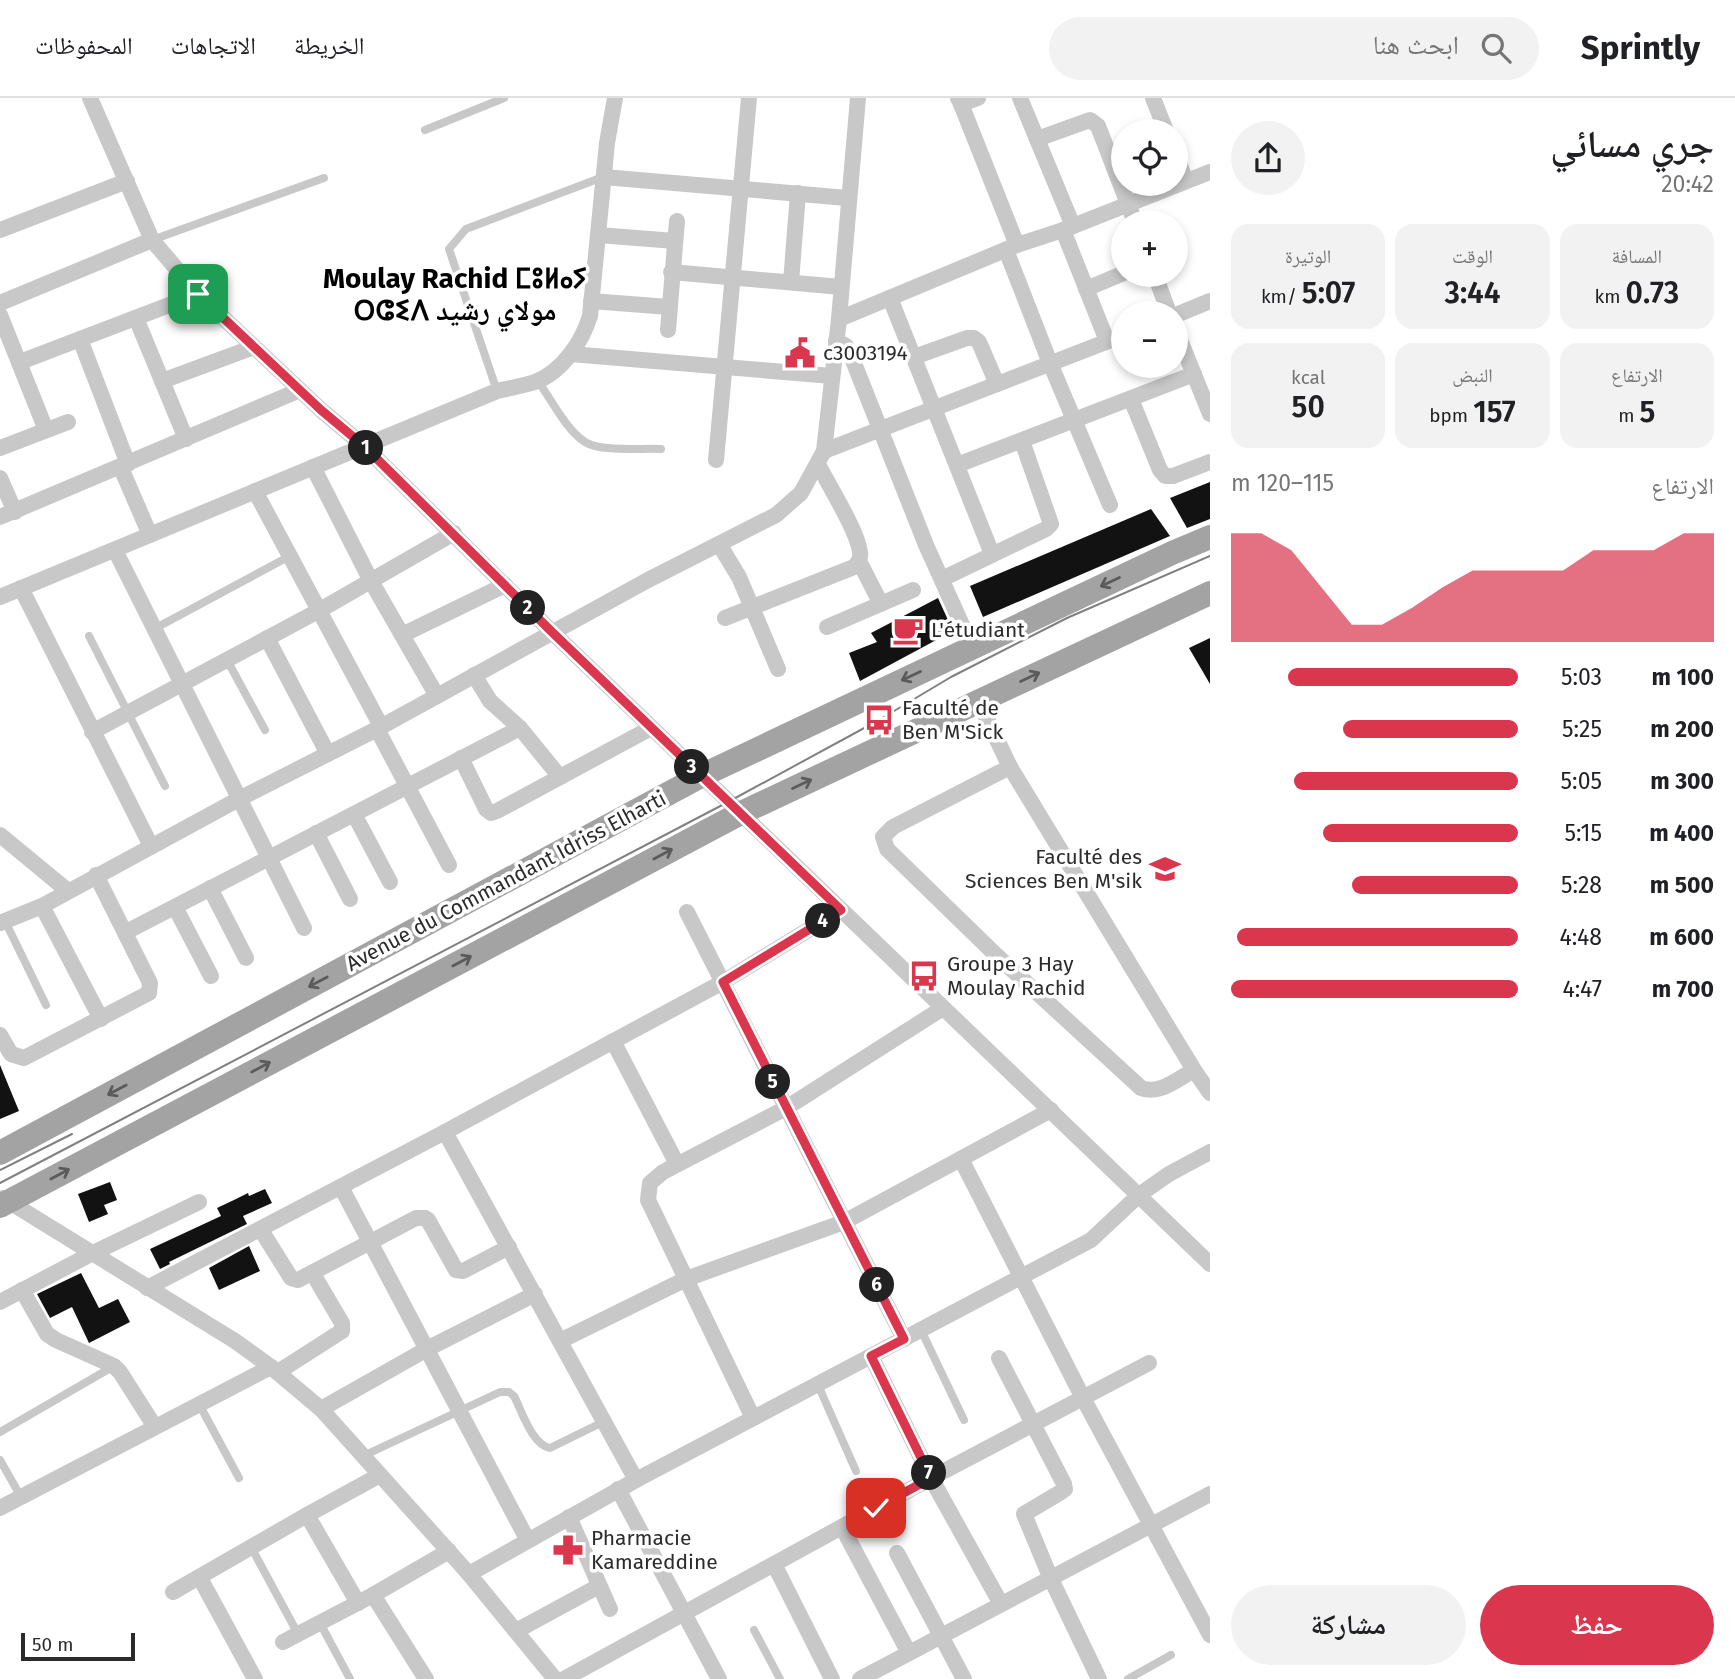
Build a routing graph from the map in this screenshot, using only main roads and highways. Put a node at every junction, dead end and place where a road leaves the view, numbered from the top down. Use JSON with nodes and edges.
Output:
{"nodes":[{"id":1,"x":1210,"y":537,"type":"edge"},
{"id":2,"x":1210,"y":593,"type":"edge"},
{"id":3,"x":0,"y":1153,"type":"edge"},
{"id":4,"x":3,"y":1201,"type":"edge"}],
"edges":[{"from":1,"to":3,"type":"main road","name":"Avenue du Commandant Idriss Elharti","one_way":true},
{"from":4,"to":2,"type":"main road","one_way":true}]}
